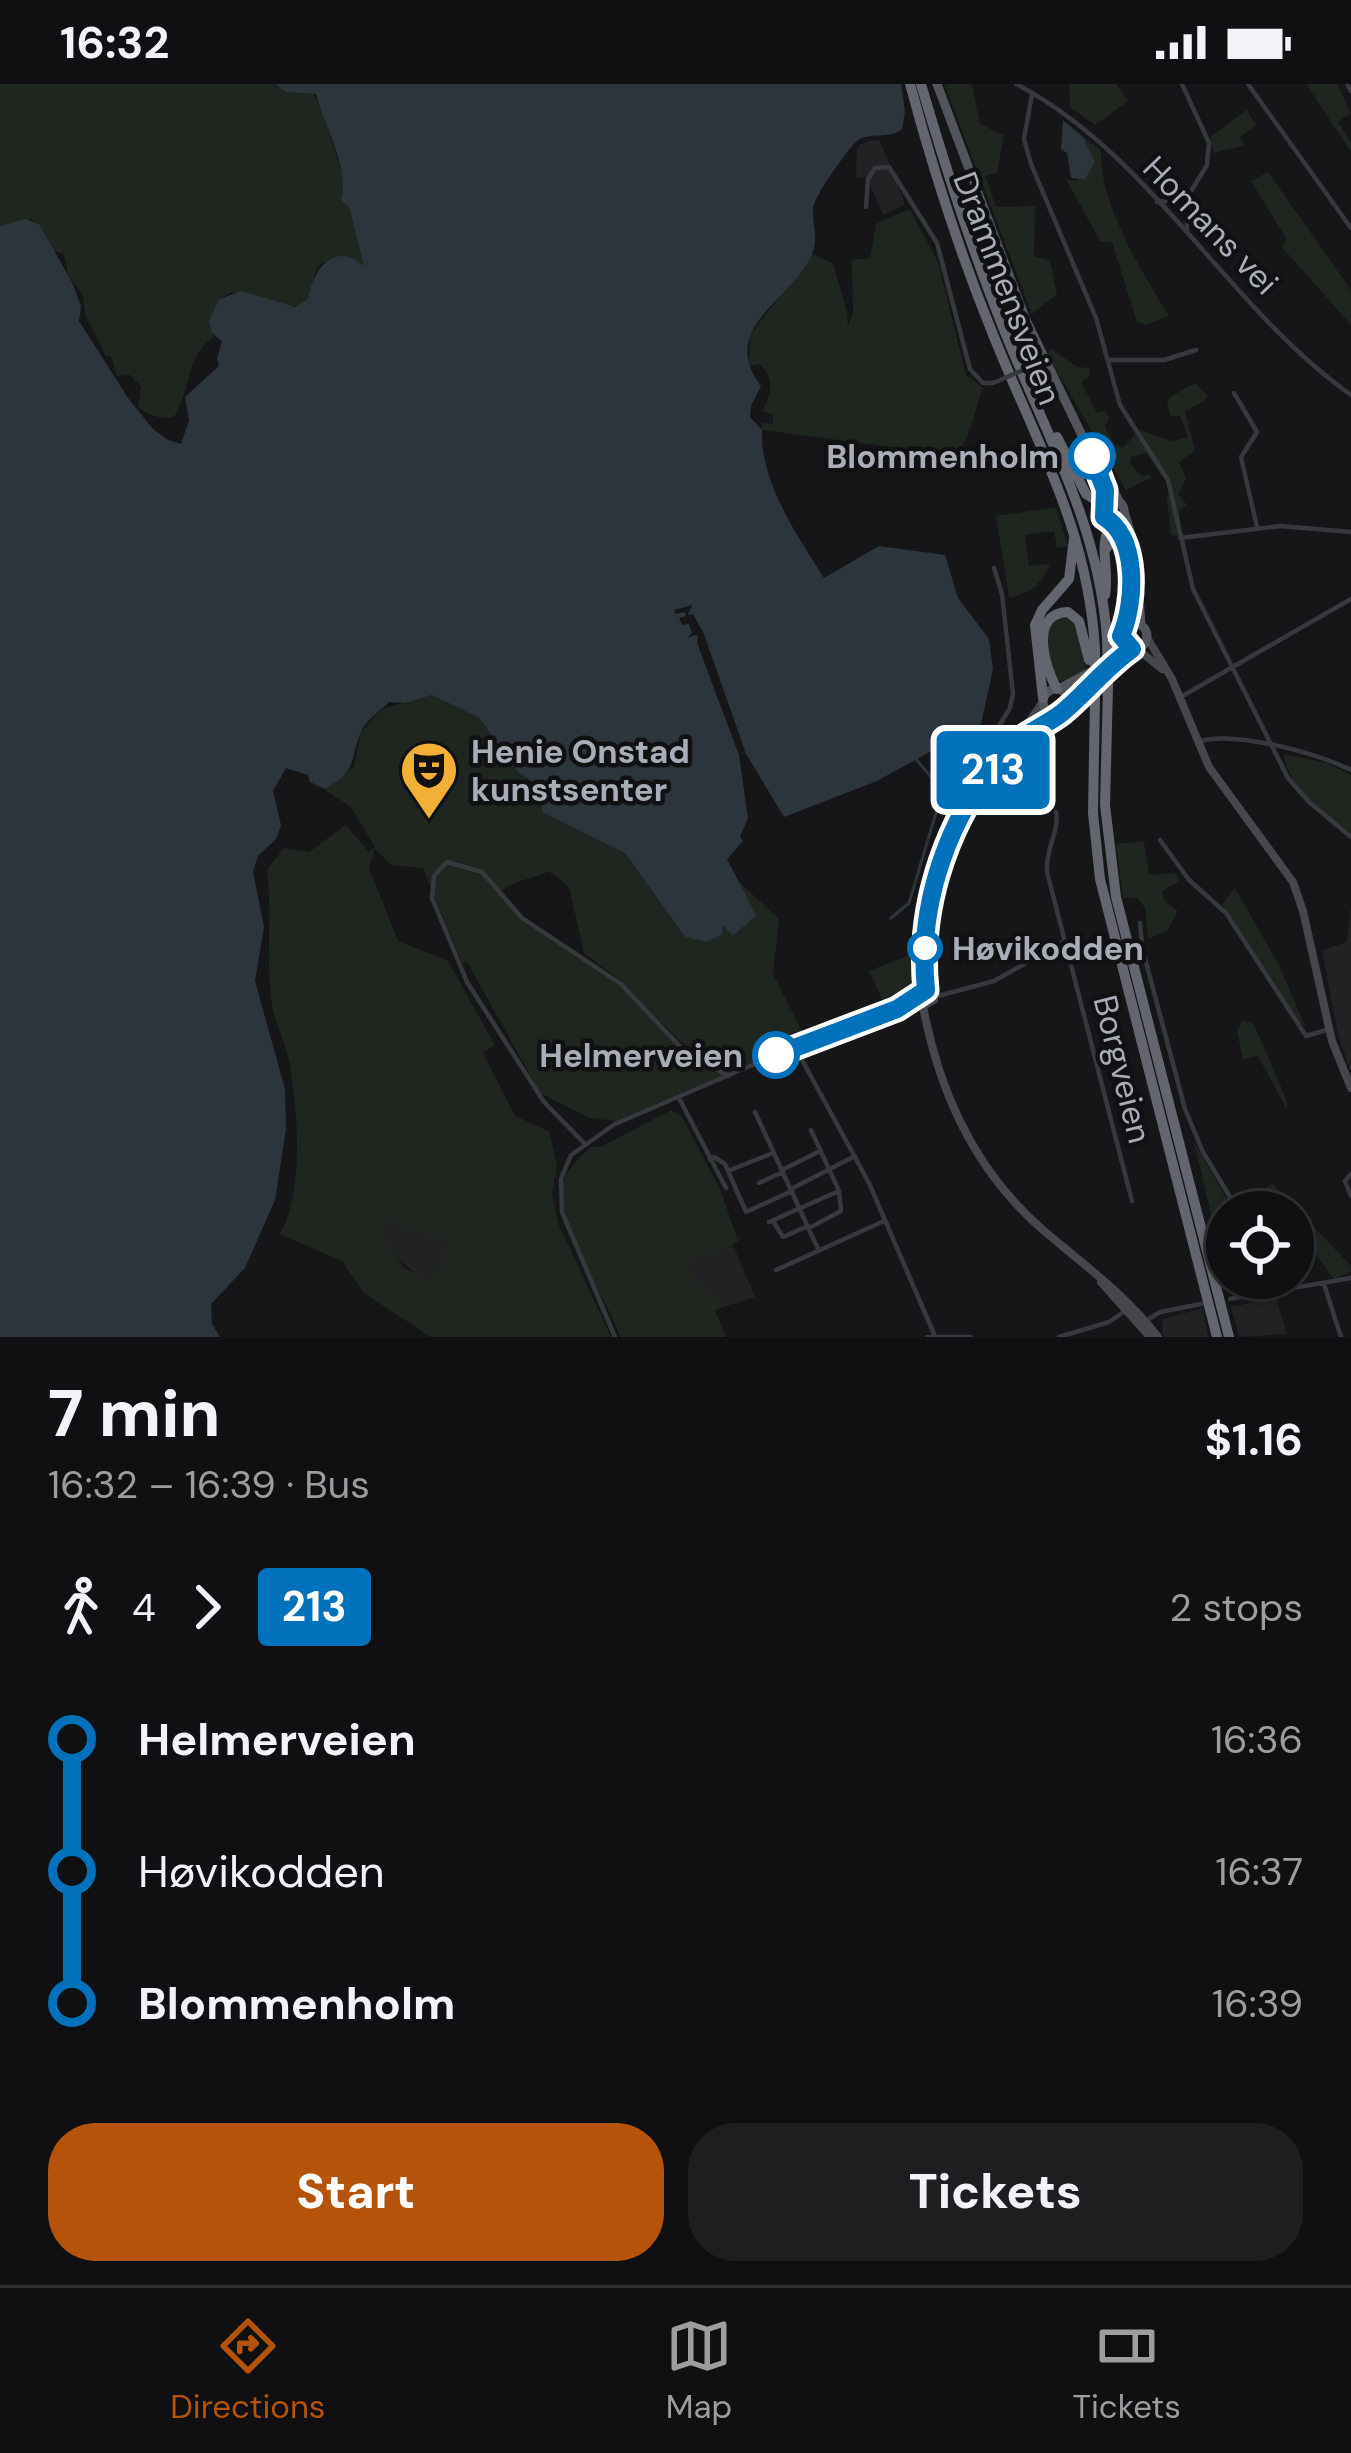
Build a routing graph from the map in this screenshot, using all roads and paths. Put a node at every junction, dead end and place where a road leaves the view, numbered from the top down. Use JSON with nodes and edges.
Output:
{"nodes":[{"id":1,"x":910,"y":84,"type":"edge"},
{"id":2,"x":921,"y":84,"type":"edge"},
{"id":3,"x":937,"y":84,"type":"edge"},
{"id":4,"x":1016,"y":84,"type":"edge"},
{"id":5,"x":1182,"y":84,"type":"edge"},
{"id":6,"x":1248,"y":84,"type":"edge"},
{"id":7,"x":1032,"y":94,"type":"junction"},
{"id":8,"x":1187,"y":197,"type":"junction"},
{"id":9,"x":1157,"y":202,"type":"junction"},
{"id":10,"x":866,"y":207,"type":"dead end"},
{"id":11,"x":1351,"y":228,"type":"edge"},
{"id":12,"x":1186,"y":232,"type":"junction"},
{"id":13,"x":1196,"y":350,"type":"dead end"},
{"id":14,"x":1108,"y":360,"type":"junction"},
{"id":15,"x":1039,"y":363,"type":"junction"},
{"id":16,"x":1234,"y":393,"type":"dead end"},
{"id":17,"x":1351,"y":394,"type":"edge"},
{"id":18,"x":1049,"y":430,"type":"junction"},
{"id":19,"x":1092,"y":456,"type":"junction"},
{"id":20,"x":1105,"y":503,"type":"junction"},
{"id":21,"x":1122,"y":506,"type":"junction"},
{"id":22,"x":1114,"y":522,"type":"junction"},
{"id":23,"x":1073,"y":523,"type":"junction"},
{"id":24,"x":1257,"y":527,"type":"junction"},
{"id":25,"x":1351,"y":532,"type":"edge"},
{"id":26,"x":1180,"y":538,"type":"junction"},
{"id":27,"x":1126,"y":544,"type":"junction"},
{"id":28,"x":1105,"y":552,"type":"junction"},
{"id":29,"x":994,"y":568,"type":"dead end"},
{"id":30,"x":1351,"y":599,"type":"edge"},
{"id":31,"x":1104,"y":604,"type":"junction"},
{"id":32,"x":1144,"y":631,"type":"junction"},
{"id":33,"x":1118,"y":634,"type":"junction"},
{"id":34,"x":1134,"y":648,"type":"junction"},
{"id":35,"x":1092,"y":655,"type":"junction"},
{"id":36,"x":1236,"y":667,"type":"junction"},
{"id":37,"x":1168,"y":674,"type":"junction"},
{"id":38,"x":1058,"y":689,"type":"junction"},
{"id":39,"x":1179,"y":698,"type":"junction"},
{"id":40,"x":1043,"y":700,"type":"junction"},
{"id":41,"x":1068,"y":705,"type":"junction"},
{"id":42,"x":1059,"y":714,"type":"junction"},
{"id":43,"x":1196,"y":742,"type":"junction"},
{"id":44,"x":1274,"y":747,"type":"junction"},
{"id":45,"x":1008,"y":749,"type":"junction"},
{"id":46,"x":994,"y":768,"type":"junction"},
{"id":47,"x":1351,"y":770,"type":"edge"},
{"id":48,"x":1056,"y":812,"type":"dead end"},
{"id":49,"x":1351,"y":837,"type":"edge"},
{"id":50,"x":1160,"y":840,"type":"dead end"},
{"id":51,"x":1140,"y":923,"type":"dead end"},
{"id":52,"x":1065,"y":941,"type":"junction"},
{"id":53,"x":926,"y":999,"type":"junction"},
{"id":54,"x":1330,"y":1029,"type":"junction"},
{"id":55,"x":795,"y":1047,"type":"junction"},
{"id":56,"x":729,"y":1076,"type":"junction"},
{"id":57,"x":1351,"y":1088,"type":"edge"},
{"id":58,"x":679,"y":1097,"type":"junction"},
{"id":59,"x":755,"y":1112,"type":"dead end"},
{"id":60,"x":811,"y":1130,"type":"dead end"},
{"id":61,"x":584,"y":1143,"type":"junction"},
{"id":62,"x":821,"y":1151,"type":"junction"},
{"id":63,"x":774,"y":1153,"type":"junction"},
{"id":64,"x":855,"y":1156,"type":"junction"},
{"id":65,"x":710,"y":1159,"type":"junction"},
{"id":66,"x":782,"y":1171,"type":"junction"},
{"id":67,"x":830,"y":1171,"type":"junction"},
{"id":68,"x":728,"y":1172,"type":"junction"},
{"id":69,"x":1351,"y":1174,"type":"edge"},
{"id":70,"x":759,"y":1183,"type":"dead end"},
{"id":71,"x":726,"y":1188,"type":"dead end"},
{"id":72,"x":791,"y":1190,"type":"junction"},
{"id":73,"x":839,"y":1191,"type":"junction"},
{"id":74,"x":1226,"y":1191,"type":"edge"},
{"id":75,"x":1351,"y":1196,"type":"edge"},
{"id":76,"x":1132,"y":1201,"type":"dead end"},
{"id":77,"x":800,"y":1208,"type":"junction"},
{"id":78,"x":884,"y":1221,"type":"junction"},
{"id":79,"x":808,"y":1227,"type":"junction"},
{"id":80,"x":819,"y":1251,"type":"junction"},
{"id":81,"x":776,"y":1270,"type":"dead end"},
{"id":82,"x":1351,"y":1278,"type":"edge"},
{"id":83,"x":1324,"y":1284,"type":"junction"},
{"id":84,"x":1314,"y":1286,"type":"edge"},
{"id":85,"x":1201,"y":1304,"type":"dead end"},
{"id":86,"x":1128,"y":1309,"type":"junction"},
{"id":87,"x":1142,"y":1324,"type":"junction"},
{"id":88,"x":1222,"y":1331,"type":"edge"},
{"id":89,"x":931,"y":1336,"type":"edge"},
{"id":90,"x":615,"y":1337,"type":"edge"},
{"id":91,"x":971,"y":1337,"type":"edge"},
{"id":92,"x":1059,"y":1337,"type":"edge"},
{"id":93,"x":1154,"y":1337,"type":"edge"},
{"id":94,"x":1341,"y":1337,"type":"edge"}],
"edges":[{"from":1,"to":23,"type":"highway","name":"Drammensveien"},
{"from":2,"to":18,"type":"highway","name":"Drammensveien"},
{"from":3,"to":15,"type":"main road"},
{"from":4,"to":7,"type":"street","name":"Homans vei"},
{"from":5,"to":8,"type":"street"},
{"from":6,"to":11,"type":"street"},
{"from":7,"to":9,"type":"street","name":"Homans vei"},
{"from":7,"to":14,"type":"street"},
{"from":8,"to":9,"type":"street"},
{"from":8,"to":12,"type":"street"},
{"from":9,"to":12,"type":"street","name":"Homans vei"},
{"from":10,"to":15,"type":"street","bridge":true},
{"from":12,"to":17,"type":"street","name":"Homans vei"},
{"from":13,"to":14,"type":"street"},
{"from":14,"to":26,"type":"street"},
{"from":15,"to":19,"type":"main road"},
{"from":16,"to":24,"type":"street"},
{"from":18,"to":20,"type":"highway"},
{"from":18,"to":31,"type":"highway","name":"Drammensveien"},
{"from":19,"to":20,"type":"main road"},
{"from":19,"to":21,"type":"main road"},
{"from":20,"to":21,"type":"main road"},
{"from":20,"to":22,"type":"main road"},
{"from":21,"to":22,"type":"main road"},
{"from":21,"to":32,"type":"main road"},
{"from":22,"to":27,"type":"main road"},
{"from":22,"to":28,"type":"highway"},
{"from":23,"to":35,"type":"highway","name":"Drammensveien"},
{"from":23,"to":40,"type":"highway"},
{"from":24,"to":25,"type":"street"},
{"from":24,"to":26,"type":"street"},
{"from":26,"to":36,"type":"street"},
{"from":27,"to":28,"type":"highway"},
{"from":27,"to":33,"type":"main road"},
{"from":28,"to":31,"type":"highway"},
{"from":29,"to":46,"type":"street"},
{"from":30,"to":36,"type":"street"},
{"from":31,"to":33,"type":"highway","name":"Drammensveien"},
{"from":32,"to":33,"type":"main road"},
{"from":32,"to":34,"type":"main road"},
{"from":32,"to":37,"type":"main road"},
{"from":33,"to":34,"type":"main road"},
{"from":33,"to":38,"type":"main road"},
{"from":33,"to":88,"type":"highway","name":"Drammensveien","bridge":true},
{"from":34,"to":37,"type":"main road"},
{"from":34,"to":41,"type":"main road"},
{"from":35,"to":38,"type":"highway"},
{"from":35,"to":88,"type":"highway","name":"Drammensveien","bridge":true},
{"from":36,"to":39,"type":"street"},
{"from":36,"to":44,"type":"street"},
{"from":37,"to":39,"type":"main road"},
{"from":38,"to":40,"type":"main road"},
{"from":38,"to":41,"type":"main road"},
{"from":39,"to":43,"type":"main road"},
{"from":40,"to":42,"type":"main road"},
{"from":40,"to":45,"type":"main road"},
{"from":41,"to":42,"type":"main road"},
{"from":42,"to":45,"type":"main road"},
{"from":43,"to":44,"type":"street"},
{"from":43,"to":54,"type":"main road"},
{"from":44,"to":47,"type":"street"},
{"from":44,"to":49,"type":"street"},
{"from":45,"to":46,"type":"main road"},
{"from":46,"to":53,"type":"main road"},
{"from":48,"to":52,"type":"street","name":"Borgveien"},
{"from":50,"to":54,"type":"street"},
{"from":51,"to":74,"type":"street"},
{"from":52,"to":53,"type":"street"},
{"from":52,"to":76,"type":"street","name":"Borgveien"},
{"from":53,"to":55,"type":"street"},
{"from":53,"to":86,"type":"main road"},
{"from":54,"to":57,"type":"main road"},
{"from":55,"to":56,"type":"street"},
{"from":55,"to":64,"type":"street"},
{"from":56,"to":58,"type":"street"},
{"from":56,"to":61,"type":"street"},
{"from":58,"to":61,"type":"street"},
{"from":58,"to":65,"type":"street"},
{"from":59,"to":63,"type":"street"},
{"from":60,"to":62,"type":"street"},
{"from":61,"to":90,"type":"street"},
{"from":62,"to":66,"type":"street"},
{"from":62,"to":67,"type":"street"},
{"from":63,"to":66,"type":"street"},
{"from":63,"to":68,"type":"street"},
{"from":64,"to":67,"type":"street"},
{"from":64,"to":78,"type":"street"},
{"from":65,"to":68,"type":"street"},
{"from":65,"to":71,"type":"street"},
{"from":66,"to":70,"type":"street"},
{"from":66,"to":72,"type":"street"},
{"from":67,"to":72,"type":"street"},
{"from":67,"to":73,"type":"street"},
{"from":68,"to":72,"type":"street"},
{"from":69,"to":75,"type":"street"},
{"from":72,"to":77,"type":"street"},
{"from":73,"to":77,"type":"street"},
{"from":73,"to":79,"type":"street"},
{"from":77,"to":79,"type":"street"},
{"from":77,"to":79,"type":"street"},
{"from":78,"to":80,"type":"street"},
{"from":78,"to":89,"type":"street"},
{"from":79,"to":80,"type":"street"},
{"from":80,"to":81,"type":"street"},
{"from":82,"to":83,"type":"street"},
{"from":83,"to":84,"type":"street"},
{"from":83,"to":94,"type":"street"},
{"from":85,"to":87,"type":"street"},
{"from":86,"to":87,"type":"main road"},
{"from":86,"to":92,"type":"street"},
{"from":87,"to":93,"type":"main road"},
{"from":89,"to":91,"type":"street"}]}
